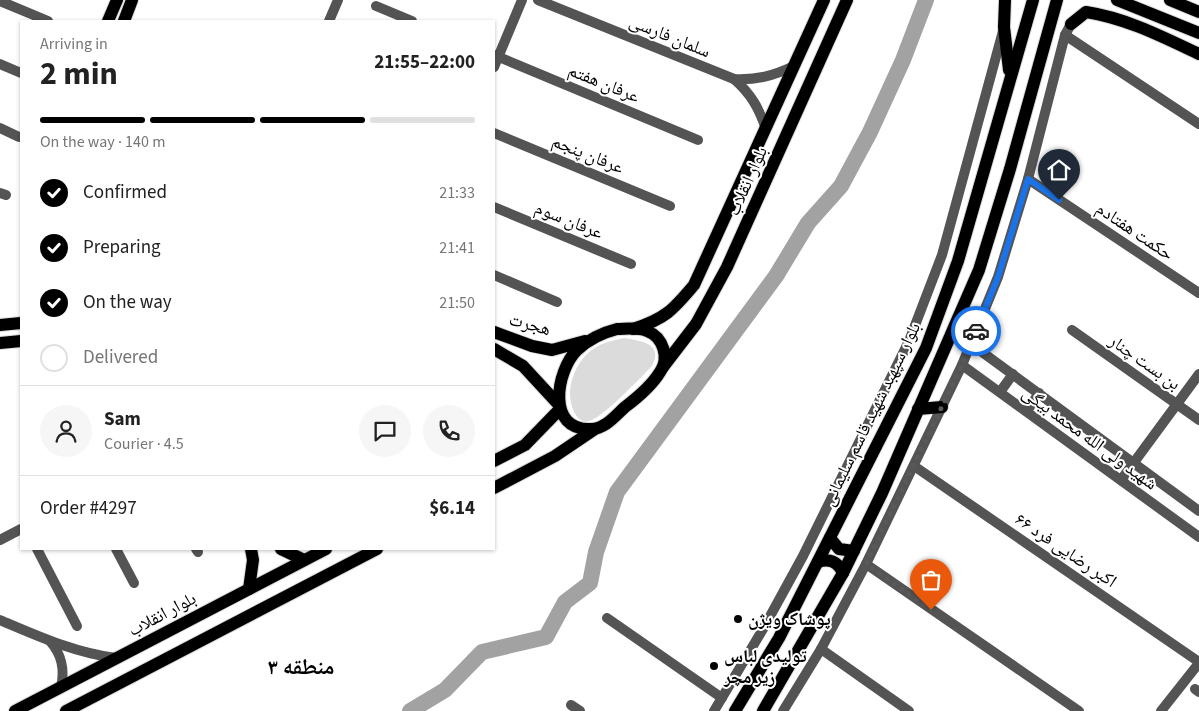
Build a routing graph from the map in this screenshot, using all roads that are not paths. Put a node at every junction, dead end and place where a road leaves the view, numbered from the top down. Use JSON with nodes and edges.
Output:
{"nodes":[{"id":1,"x":116,"y":0,"type":"edge"},
{"id":2,"x":132,"y":0,"type":"edge"},
{"id":3,"x":338,"y":0,"type":"edge"},
{"id":4,"x":522,"y":0,"type":"edge"},
{"id":5,"x":538,"y":0,"type":"edge"},
{"id":6,"x":824,"y":0,"type":"edge"},
{"id":7,"x":846,"y":0,"type":"edge"},
{"id":8,"x":1005,"y":0,"type":"edge"},
{"id":9,"x":1033,"y":0,"type":"edge"},
{"id":10,"x":1057,"y":0,"type":"edge"},
{"id":11,"x":1117,"y":0,"type":"edge"},
{"id":12,"x":1170,"y":0,"type":"edge"},
{"id":13,"x":1184,"y":0,"type":"edge"},
{"id":14,"x":0,"y":1,"type":"edge"},
{"id":15,"x":376,"y":6,"type":"dead end"},
{"id":16,"x":1199,"y":11,"type":"edge"},
{"id":17,"x":46,"y":20,"type":"edge"},
{"id":18,"x":108,"y":20,"type":"edge"},
{"id":19,"x":124,"y":20,"type":"edge"},
{"id":20,"x":329,"y":20,"type":"edge"},
{"id":21,"x":410,"y":20,"type":"edge"},
{"id":22,"x":1004,"y":27,"type":"junction"},
{"id":23,"x":1068,"y":30,"type":"junction"},
{"id":24,"x":1199,"y":33,"type":"edge"},
{"id":25,"x":1199,"y":54,"type":"edge"},
{"id":26,"x":496,"y":56,"type":"edge"},
{"id":27,"x":0,"y":64,"type":"edge"},
{"id":28,"x":794,"y":66,"type":"junction"},
{"id":29,"x":20,"y":73,"type":"edge"},
{"id":30,"x":1010,"y":76,"type":"junction"},
{"id":31,"x":734,"y":79,"type":"junction"},
{"id":32,"x":1199,"y":124,"type":"edge"},
{"id":33,"x":0,"y":128,"type":"edge"},
{"id":34,"x":766,"y":129,"type":"junction"},
{"id":35,"x":495,"y":133,"type":"edge"},
{"id":36,"x":20,"y":136,"type":"dead end"},
{"id":37,"x":698,"y":140,"type":"dead end"},
{"id":38,"x":1028,"y":179,"type":"junction"},
{"id":39,"x":670,"y":206,"type":"dead end"},
{"id":40,"x":495,"y":207,"type":"edge"},
{"id":41,"x":631,"y":264,"type":"dead end"},
{"id":42,"x":495,"y":276,"type":"edge"},
{"id":43,"x":1199,"y":293,"type":"edge"},
{"id":44,"x":557,"y":302,"type":"dead end"},
{"id":45,"x":961,"y":314,"type":"junction"},
{"id":46,"x":20,"y":323,"type":"edge"},
{"id":47,"x":0,"y":326,"type":"edge"},
{"id":48,"x":633,"y":329,"type":"junction"},
{"id":49,"x":1072,"y":330,"type":"dead end"},
{"id":50,"x":495,"y":332,"type":"edge"},
{"id":51,"x":973,"y":339,"type":"junction"},
{"id":52,"x":20,"y":341,"type":"edge"},
{"id":53,"x":588,"y":341,"type":"junction"},
{"id":54,"x":0,"y":343,"type":"edge"},
{"id":55,"x":495,"y":351,"type":"edge"},
{"id":56,"x":962,"y":365,"type":"junction"},
{"id":57,"x":663,"y":367,"type":"junction"},
{"id":58,"x":1013,"y":374,"type":"junction"},
{"id":59,"x":1199,"y":374,"type":"edge"},
{"id":60,"x":1000,"y":392,"type":"junction"},
{"id":61,"x":1039,"y":393,"type":"junction"},
{"id":62,"x":1177,"y":404,"type":"junction"},
{"id":63,"x":560,"y":407,"type":"junction"},
{"id":64,"x":942,"y":407,"type":"junction"},
{"id":65,"x":918,"y":409,"type":"junction"},
{"id":66,"x":1027,"y":412,"type":"junction"},
{"id":67,"x":1199,"y":420,"type":"edge"},
{"id":68,"x":596,"y":429,"type":"junction"},
{"id":69,"x":495,"y":460,"type":"edge"},
{"id":70,"x":1134,"y":464,"type":"junction"},
{"id":71,"x":914,"y":466,"type":"junction"},
{"id":72,"x":1122,"y":480,"type":"junction"},
{"id":73,"x":495,"y":487,"type":"edge"},
{"id":74,"x":1199,"y":511,"type":"edge"},
{"id":75,"x":20,"y":530,"type":"edge"},
{"id":76,"x":1199,"y":537,"type":"edge"},
{"id":77,"x":830,"y":538,"type":"junction"},
{"id":78,"x":0,"y":540,"type":"edge"},
{"id":79,"x":38,"y":550,"type":"edge"},
{"id":80,"x":117,"y":550,"type":"edge"},
{"id":81,"x":251,"y":550,"type":"edge"},
{"id":82,"x":283,"y":550,"type":"edge"},
{"id":83,"x":324,"y":550,"type":"edge"},
{"id":84,"x":375,"y":550,"type":"edge"},
{"id":85,"x":854,"y":551,"type":"junction"},
{"id":86,"x":304,"y":560,"type":"junction"},
{"id":87,"x":818,"y":562,"type":"junction"},
{"id":88,"x":866,"y":564,"type":"junction"},
{"id":89,"x":843,"y":573,"type":"junction"},
{"id":90,"x":134,"y":583,"type":"dead end"},
{"id":91,"x":249,"y":589,"type":"junction"},
{"id":92,"x":607,"y":618,"type":"dead end"},
{"id":93,"x":0,"y":620,"type":"edge"},
{"id":94,"x":77,"y":626,"type":"dead end"},
{"id":95,"x":50,"y":641,"type":"junction"},
{"id":96,"x":821,"y":650,"type":"junction"},
{"id":97,"x":116,"y":658,"type":"junction"},
{"id":98,"x":1199,"y":662,"type":"edge"},
{"id":99,"x":61,"y":687,"type":"junction"},
{"id":100,"x":722,"y":698,"type":"junction"},
{"id":101,"x":571,"y":705,"type":"dead end"},
{"id":102,"x":15,"y":711,"type":"edge"},
{"id":103,"x":66,"y":711,"type":"edge"},
{"id":104,"x":580,"y":711,"type":"edge"},
{"id":105,"x":714,"y":711,"type":"edge"},
{"id":106,"x":735,"y":711,"type":"edge"},
{"id":107,"x":763,"y":711,"type":"edge"},
{"id":108,"x":783,"y":711,"type":"edge"},
{"id":109,"x":909,"y":711,"type":"edge"},
{"id":110,"x":1079,"y":711,"type":"edge"},
{"id":111,"x":1161,"y":711,"type":"edge"}],
"edges":[{"from":1,"to":18,"type":"main road"},
{"from":2,"to":19,"type":"main road"},
{"from":3,"to":20,"type":"street"},
{"from":4,"to":26,"type":"street"},
{"from":5,"to":31,"type":"street","name":"سلمان فارسی"},
{"from":6,"to":28,"type":"main road","name":"بلوار انقلاب"},
{"from":7,"to":57,"type":"main road","name":"بلوار انقلاب"},
{"from":8,"to":22,"type":"main road"},
{"from":9,"to":30,"type":"main road","name":"بلوار سپهبد شهید قاسم سلیمانی"},
{"from":10,"to":45,"type":"main road"},
{"from":11,"to":24,"type":"main road"},
{"from":12,"to":16,"type":"main road"},
{"from":13,"to":16,"type":"main road"},
{"from":14,"to":17,"type":"street"},
{"from":15,"to":21,"type":"street"},
{"from":22,"to":30,"type":"main road"},
{"from":22,"to":100,"type":"street"},
{"from":23,"to":25,"type":"main road"},
{"from":23,"to":32,"type":"street"},
{"from":23,"to":38,"type":"street"},
{"from":26,"to":37,"type":"street","name":"عرفان هفتم"},
{"from":27,"to":29,"type":"street"},
{"from":28,"to":31,"type":"street","name":"سلمان فارسی"},
{"from":28,"to":34,"type":"main road","name":"بلوار انقلاب"},
{"from":30,"to":77,"type":"main road","name":"بلوار سپهبد شهید قاسم سلیمانی"},
{"from":31,"to":34,"type":"street","name":"سلمان فارسی"},
{"from":33,"to":36,"type":"street"},
{"from":34,"to":48,"type":"main road","name":"بلوار انقلاب"},
{"from":35,"to":39,"type":"street","name":"عرفان پنجم"},
{"from":38,"to":43,"type":"street","name":"حکمت هفتادم"},
{"from":38,"to":51,"type":"street"},
{"from":40,"to":41,"type":"street","name":"عرفان سوم"},
{"from":42,"to":44,"type":"street"},
{"from":45,"to":51,"type":"main road"},
{"from":45,"to":65,"type":"main road"},
{"from":46,"to":47,"type":"main road"},
{"from":48,"to":53,"type":"main road"},
{"from":48,"to":57,"type":"main road"},
{"from":49,"to":62,"type":"street","name":"بن بست چنار"},
{"from":50,"to":53,"type":"main road","name":"هجرت"},
{"from":51,"to":56,"type":"street"},
{"from":51,"to":58,"type":"street","name":"شهید ولی الله محمد بیگی"},
{"from":52,"to":54,"type":"main road"},
{"from":53,"to":63,"type":"main road"},
{"from":55,"to":63,"type":"main road","name":"هجرت"},
{"from":56,"to":60,"type":"street","name":"شهید ولی الله محمد بیگی"},
{"from":56,"to":64,"type":"street"},
{"from":57,"to":68,"type":"main road"},
{"from":58,"to":60,"type":"street"},
{"from":58,"to":61,"type":"street","name":"شهید ولی الله محمد بیگی"},
{"from":59,"to":62,"type":"street"},
{"from":60,"to":66,"type":"street","name":"شهید ولی الله محمد بیگی"},
{"from":61,"to":66,"type":"street"},
{"from":61,"to":70,"type":"street","name":"شهید ولی الله محمد بیگی"},
{"from":62,"to":67,"type":"street","name":"بن بست چنار"},
{"from":62,"to":70,"type":"street"},
{"from":63,"to":68,"type":"main road"},
{"from":63,"to":69,"type":"main road"},
{"from":64,"to":65,"type":"main road"},
{"from":64,"to":71,"type":"street"},
{"from":65,"to":85,"type":"main road"},
{"from":66,"to":72,"type":"street","name":"شهید ولی الله محمد بیگی"},
{"from":68,"to":73,"type":"main road"},
{"from":70,"to":72,"type":"street"},
{"from":70,"to":74,"type":"street","name":"شهید ولی الله محمد بیگی"},
{"from":71,"to":88,"type":"street"},
{"from":71,"to":98,"type":"street","name":"۶۶ اکبر رضایی فرد"},
{"from":72,"to":76,"type":"street","name":"شهید ولی الله محمد بیگی"},
{"from":75,"to":78,"type":"street"},
{"from":77,"to":85,"type":"main road"},
{"from":77,"to":87,"type":"main road","name":"بلوار سپهبد شهید قاسم سلیمانی"},
{"from":79,"to":94,"type":"street"},
{"from":80,"to":90,"type":"street"},
{"from":81,"to":91,"type":"main road"},
{"from":82,"to":86,"type":"main road"},
{"from":83,"to":86,"type":"main road","name":"بلوار انقلاب"},
{"from":84,"to":103,"type":"main road"},
{"from":85,"to":89,"type":"main road"},
{"from":86,"to":91,"type":"main road","name":"بلوار انقلاب"},
{"from":87,"to":89,"type":"main road"},
{"from":87,"to":106,"type":"main road","name":"بلوار سپهبد شهید قاسم سلیمانی"},
{"from":88,"to":96,"type":"street"},
{"from":88,"to":110,"type":"street"},
{"from":89,"to":107,"type":"main road"},
{"from":91,"to":97,"type":"main road","name":"بلوار انقلاب"},
{"from":92,"to":100,"type":"street"},
{"from":93,"to":95,"type":"street"},
{"from":95,"to":97,"type":"street"},
{"from":95,"to":99,"type":"street"},
{"from":96,"to":108,"type":"street"},
{"from":96,"to":109,"type":"street"},
{"from":97,"to":99,"type":"main road","name":"بلوار انقلاب"},
{"from":98,"to":111,"type":"street"},
{"from":99,"to":102,"type":"main road","name":"بلوار انقلاب"},
{"from":100,"to":105,"type":"street"},
{"from":101,"to":104,"type":"street"}]}
